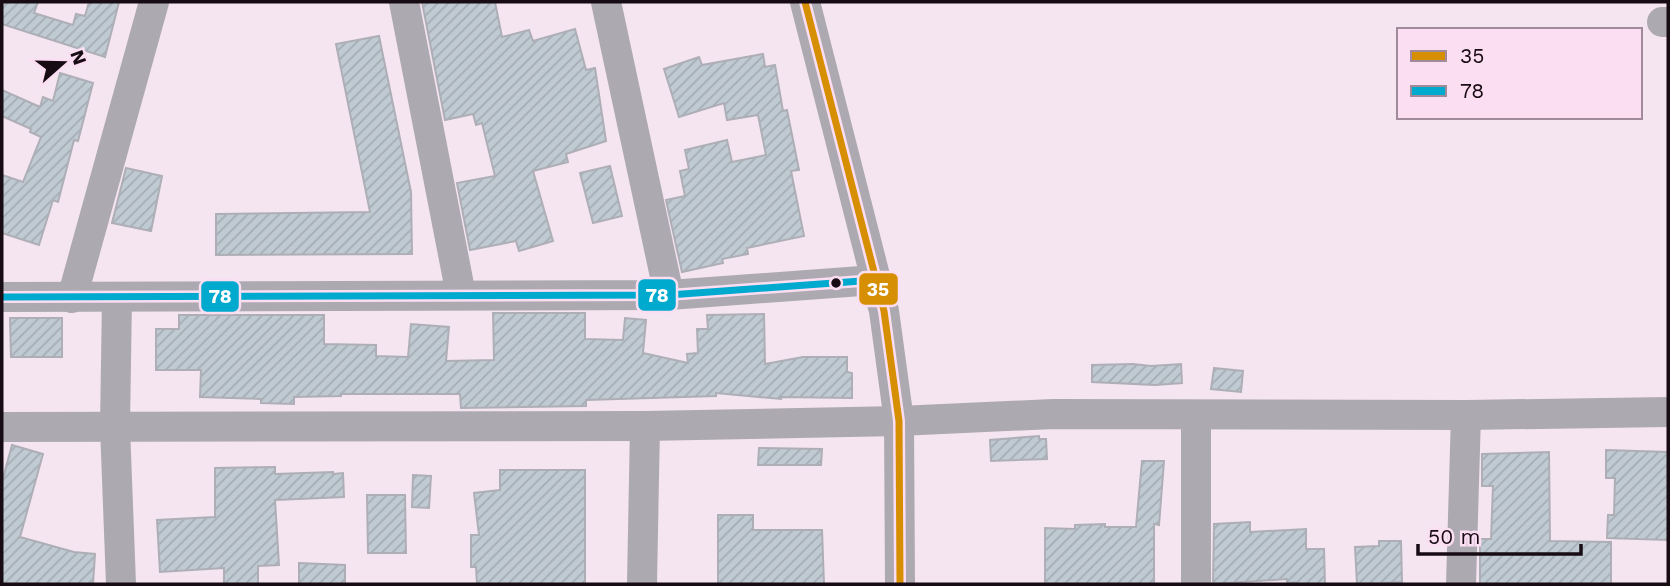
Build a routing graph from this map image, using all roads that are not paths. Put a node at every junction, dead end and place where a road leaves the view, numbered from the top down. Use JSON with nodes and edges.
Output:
{"nodes":[{"id":1,"x":154,"y":2,"type":"edge"},
{"id":2,"x":404,"y":2,"type":"edge"},
{"id":3,"x":606,"y":2,"type":"edge"},
{"id":4,"x":805,"y":2,"type":"edge"},
{"id":5,"x":875,"y":280,"type":"junction"},
{"id":6,"x":461,"y":295,"type":"junction"},
{"id":7,"x":669,"y":295,"type":"junction"},
{"id":8,"x":2,"y":297,"type":"edge"},
{"id":9,"x":117,"y":297,"type":"junction"},
{"id":10,"x":72,"y":298,"type":"junction"},
{"id":11,"x":1668,"y":412,"type":"edge"},
{"id":12,"x":1196,"y":415,"type":"junction"},
{"id":13,"x":1466,"y":415,"type":"junction"},
{"id":14,"x":899,"y":421,"type":"junction"},
{"id":15,"x":645,"y":426,"type":"junction"},
{"id":16,"x":2,"y":427,"type":"edge"},
{"id":17,"x":115,"y":427,"type":"junction"},
{"id":18,"x":121,"y":584,"type":"edge"},
{"id":19,"x":642,"y":584,"type":"edge"},
{"id":20,"x":900,"y":584,"type":"edge"},
{"id":21,"x":1196,"y":584,"type":"edge"},
{"id":22,"x":1461,"y":584,"type":"edge"}],
"edges":[{"from":1,"to":10,"type":"street"},
{"from":2,"to":6,"type":"street"},
{"from":3,"to":7,"type":"street"},
{"from":4,"to":5,"type":"street"},
{"from":5,"to":7,"type":"street"},
{"from":5,"to":14,"type":"street"},
{"from":6,"to":7,"type":"street"},
{"from":6,"to":9,"type":"street"},
{"from":8,"to":10,"type":"street"},
{"from":9,"to":10,"type":"street"},
{"from":9,"to":17,"type":"street"},
{"from":11,"to":13,"type":"street"},
{"from":12,"to":13,"type":"street"},
{"from":12,"to":14,"type":"street"},
{"from":12,"to":21,"type":"street"},
{"from":13,"to":22,"type":"street"},
{"from":14,"to":15,"type":"street"},
{"from":14,"to":20,"type":"street"},
{"from":15,"to":17,"type":"street"},
{"from":15,"to":19,"type":"street"},
{"from":16,"to":17,"type":"street"},
{"from":17,"to":18,"type":"street"}]}
